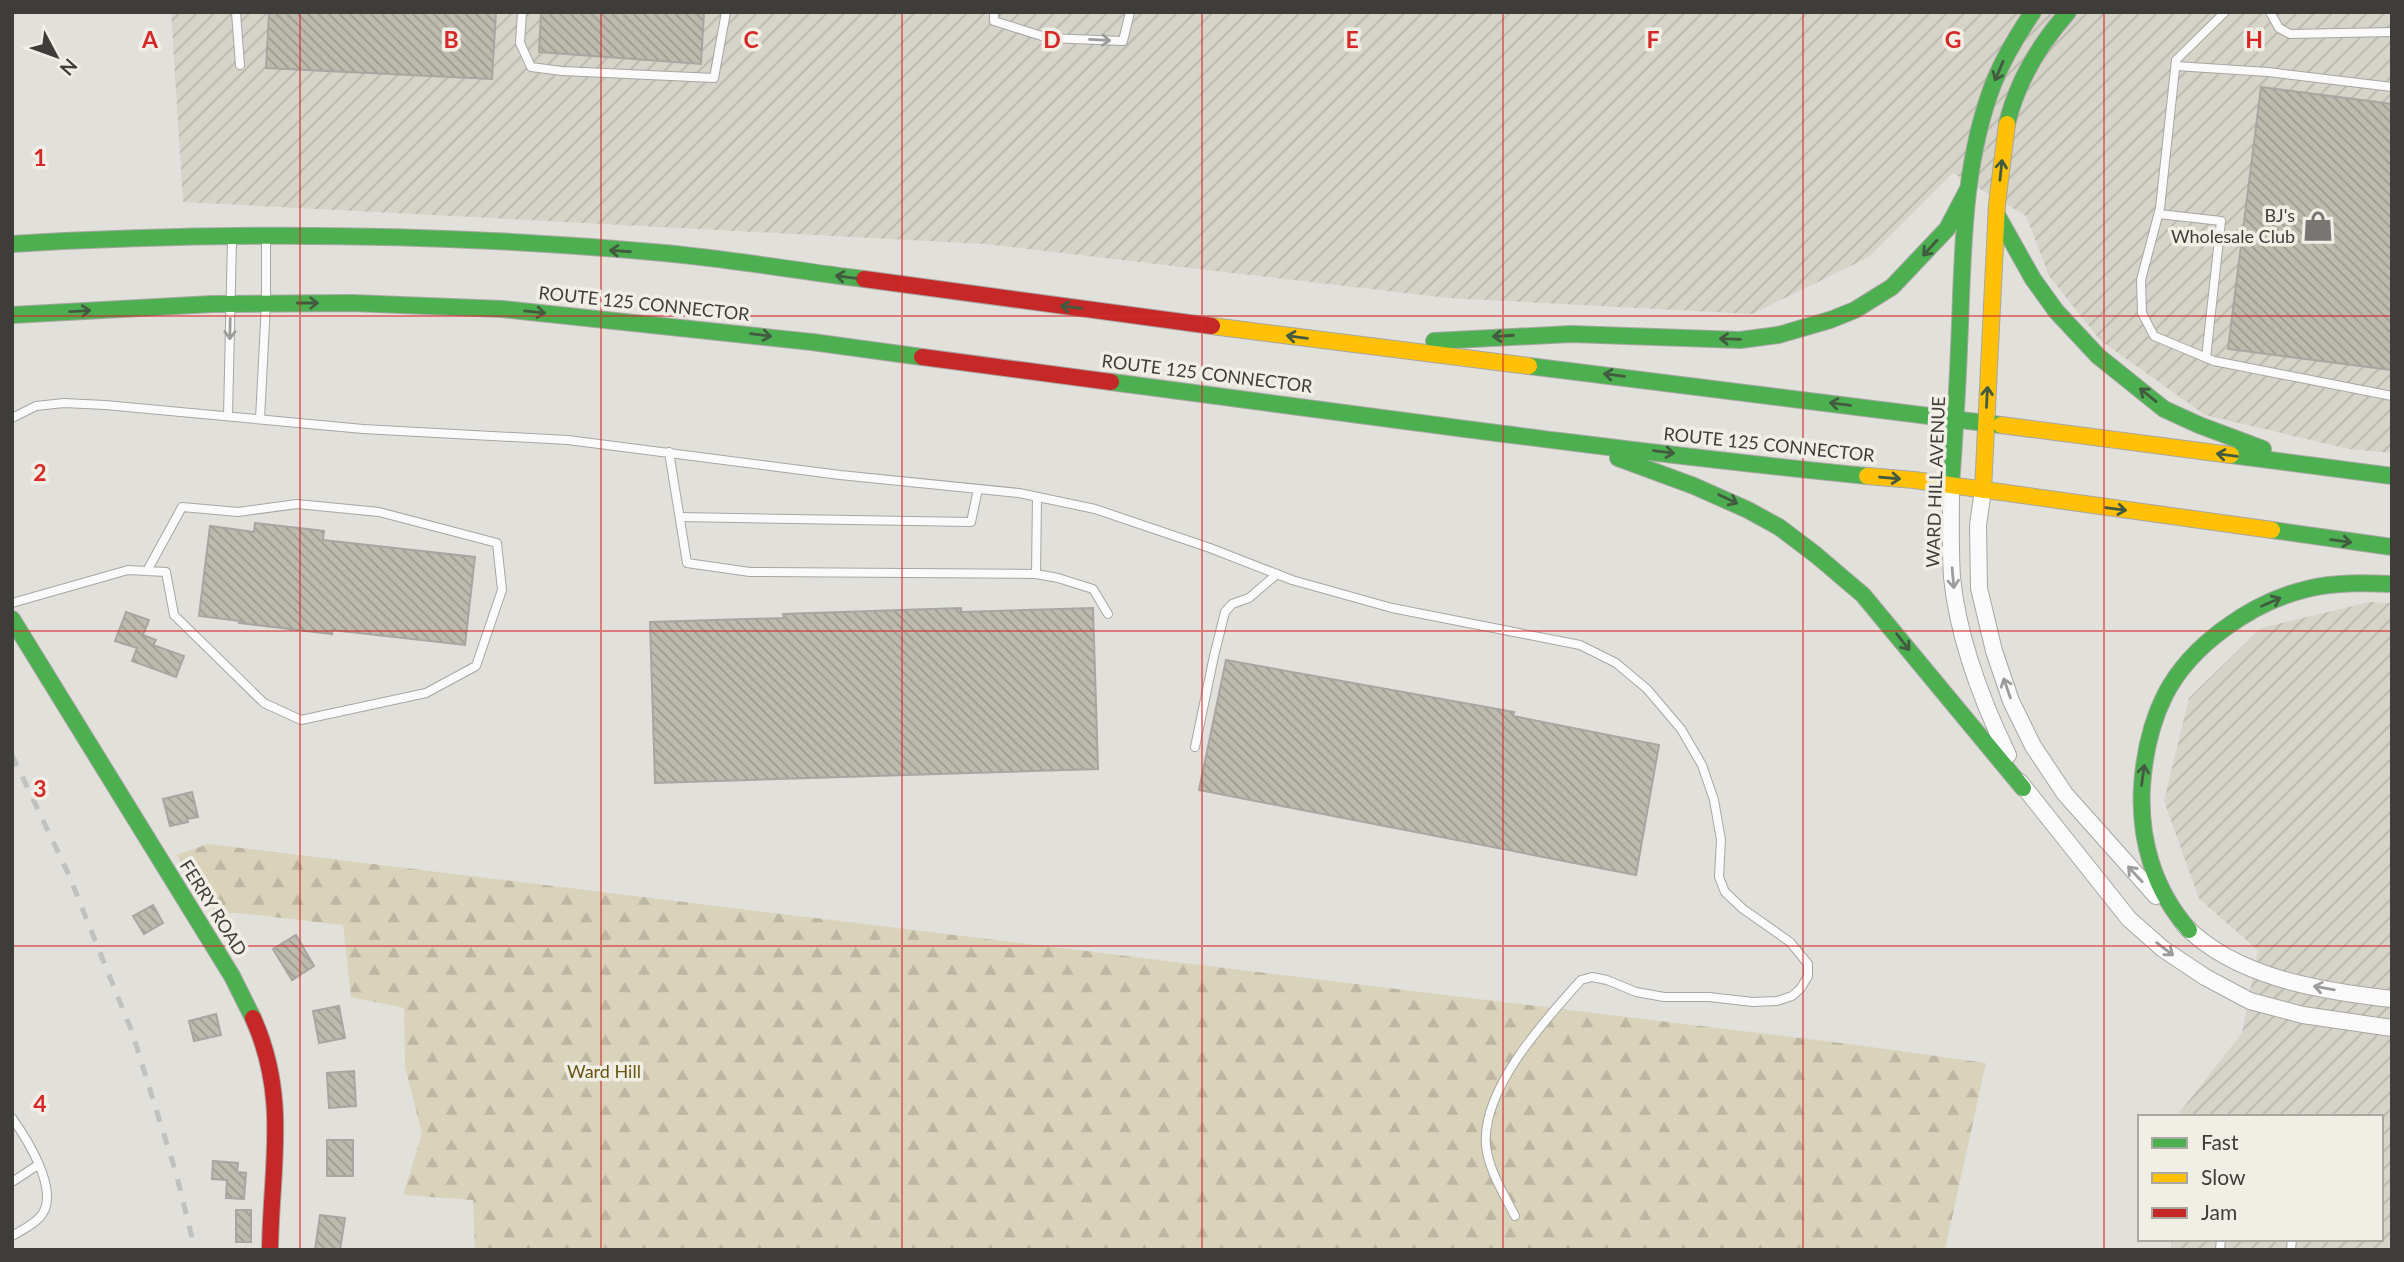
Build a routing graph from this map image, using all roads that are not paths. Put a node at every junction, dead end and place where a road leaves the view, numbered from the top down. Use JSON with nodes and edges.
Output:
{"nodes":[{"id":1,"x":236,"y":12,"type":"edge"},
{"id":2,"x":522,"y":12,"type":"edge"},
{"id":3,"x":726,"y":12,"type":"edge"},
{"id":4,"x":994,"y":12,"type":"edge"},
{"id":5,"x":1130,"y":12,"type":"edge"},
{"id":6,"x":2033,"y":12,"type":"edge"},
{"id":7,"x":2068,"y":12,"type":"edge"},
{"id":8,"x":2225,"y":12,"type":"edge"},
{"id":9,"x":2270,"y":12,"type":"edge"},
{"id":10,"x":2392,"y":32,"type":"edge"},
{"id":11,"x":240,"y":65,"type":"dead end"},
{"id":12,"x":2176,"y":66,"type":"junction"},
{"id":13,"x":2392,"y":87,"type":"edge"},
{"id":14,"x":1967,"y":191,"type":"junction"},
{"id":15,"x":2159,"y":214,"type":"junction"},
{"id":16,"x":1997,"y":215,"type":"junction"},
{"id":17,"x":265,"y":235,"type":"junction"},
{"id":18,"x":232,"y":236,"type":"junction"},
{"id":19,"x":12,"y":244,"type":"edge"},
{"id":20,"x":266,"y":303,"type":"junction"},
{"id":21,"x":231,"y":304,"type":"junction"},
{"id":22,"x":12,"y":315,"type":"edge"},
{"id":23,"x":1365,"y":345,"type":"junction"},
{"id":24,"x":2206,"y":358,"type":"junction"},
{"id":25,"x":2392,"y":396,"type":"edge"},
{"id":26,"x":228,"y":416,"type":"junction"},
{"id":27,"x":12,"y":418,"type":"edge"},
{"id":28,"x":260,"y":419,"type":"junction"},
{"id":29,"x":1956,"y":420,"type":"junction"},
{"id":30,"x":1986,"y":424,"type":"junction"},
{"id":31,"x":1572,"y":443,"type":"junction"},
{"id":32,"x":669,"y":452,"type":"junction"},
{"id":33,"x":2298,"y":464,"type":"junction"},
{"id":34,"x":2392,"y":477,"type":"edge"},
{"id":35,"x":1951,"y":485,"type":"junction"},
{"id":36,"x":978,"y":489,"type":"junction"},
{"id":37,"x":1983,"y":490,"type":"junction"},
{"id":38,"x":1037,"y":497,"type":"junction"},
{"id":39,"x":680,"y":517,"type":"junction"},
{"id":40,"x":2392,"y":547,"type":"edge"},
{"id":41,"x":147,"y":571,"type":"junction"},
{"id":42,"x":1036,"y":574,"type":"junction"},
{"id":43,"x":1277,"y":574,"type":"junction"},
{"id":44,"x":2392,"y":584,"type":"edge"},
{"id":45,"x":12,"y":603,"type":"edge"},
{"id":46,"x":1108,"y":614,"type":"dead end"},
{"id":47,"x":12,"y":619,"type":"edge"},
{"id":48,"x":1195,"y":747,"type":"dead end"},
{"id":49,"x":2023,"y":788,"type":"junction"},
{"id":50,"x":2189,"y":930,"type":"junction"},
{"id":51,"x":2392,"y":999,"type":"edge"},
{"id":52,"x":2392,"y":1028,"type":"edge"},
{"id":53,"x":12,"y":1118,"type":"edge"},
{"id":54,"x":38,"y":1165,"type":"junction"},
{"id":55,"x":12,"y":1182,"type":"edge"},
{"id":56,"x":1515,"y":1216,"type":"dead end"},
{"id":57,"x":12,"y":1236,"type":"edge"},
{"id":58,"x":270,"y":1250,"type":"edge"}],
"edges":[{"from":1,"to":11,"type":"lane"},
{"from":2,"to":3,"type":"lane"},
{"from":4,"to":5,"type":"lane","one_way":true},
{"from":6,"to":14,"type":"main road","name":"WARD HILL AVENUE","one_way":true},
{"from":16,"to":7,"type":"main road","one_way":true},
{"from":8,"to":12,"type":"lane"},
{"from":9,"to":10,"type":"lane"},
{"from":12,"to":13,"type":"lane"},
{"from":12,"to":15,"type":"lane"},
{"from":14,"to":23,"type":"main road","one_way":true},
{"from":14,"to":29,"type":"main road","name":"WARD HILL AVENUE"},
{"from":15,"to":24,"type":"lane"},
{"from":15,"to":24,"type":"lane"},
{"from":30,"to":16,"type":"main road","one_way":true},
{"from":33,"to":16,"type":"main road","one_way":true},
{"from":17,"to":18,"type":"main road"},
{"from":17,"to":20,"type":"lane"},
{"from":23,"to":17,"type":"main road","one_way":true},
{"from":18,"to":19,"type":"main road"},
{"from":18,"to":21,"type":"lane"},
{"from":20,"to":21,"type":"main road","name":"ROUTE 125 CONNECTOR"},
{"from":20,"to":28,"type":"lane"},
{"from":20,"to":31,"type":"main road","name":"ROUTE 125 CONNECTOR","one_way":true},
{"from":22,"to":21,"type":"main road","name":"ROUTE 125 CONNECTOR","one_way":true},
{"from":21,"to":26,"type":"lane","one_way":true},
{"from":29,"to":23,"type":"main road","one_way":true},
{"from":24,"to":25,"type":"lane"},
{"from":26,"to":27,"type":"lane"},
{"from":26,"to":28,"type":"lane"},
{"from":28,"to":32,"type":"lane"},
{"from":29,"to":30,"type":"main road"},
{"from":29,"to":35,"type":"main road","name":"WARD HILL AVENUE"},
{"from":33,"to":30,"type":"main road","one_way":true},
{"from":30,"to":37,"type":"main road"},
{"from":31,"to":35,"type":"main road","name":"ROUTE 125 CONNECTOR","one_way":true},
{"from":31,"to":49,"type":"main road","one_way":true},
{"from":32,"to":36,"type":"lane"},
{"from":32,"to":39,"type":"lane"},
{"from":33,"to":34,"type":"main road"},
{"from":35,"to":37,"type":"main road","name":"ROUTE 125 CONNECTOR"},
{"from":35,"to":49,"type":"street","name":"WARD HILL AVENUE","one_way":true},
{"from":36,"to":38,"type":"lane"},
{"from":36,"to":39,"type":"lane"},
{"from":37,"to":40,"type":"main road","name":"ROUTE 125 CONNECTOR","one_way":true},
{"from":50,"to":37,"type":"street","one_way":true},
{"from":38,"to":42,"type":"lane"},
{"from":38,"to":43,"type":"lane"},
{"from":39,"to":42,"type":"lane"},
{"from":41,"to":41,"type":"lane"},
{"from":41,"to":45,"type":"lane"},
{"from":42,"to":46,"type":"lane"},
{"from":43,"to":48,"type":"lane"},
{"from":43,"to":56,"type":"lane"},
{"from":50,"to":44,"type":"main road","one_way":true},
{"from":47,"to":58,"type":"main road","name":"FERRY ROAD"},
{"from":49,"to":52,"type":"street","name":"WARD HILL AVENUE","one_way":true},
{"from":51,"to":50,"type":"street","one_way":true},
{"from":53,"to":54,"type":"lane"},
{"from":54,"to":55,"type":"lane"},
{"from":54,"to":57,"type":"lane"}]}
